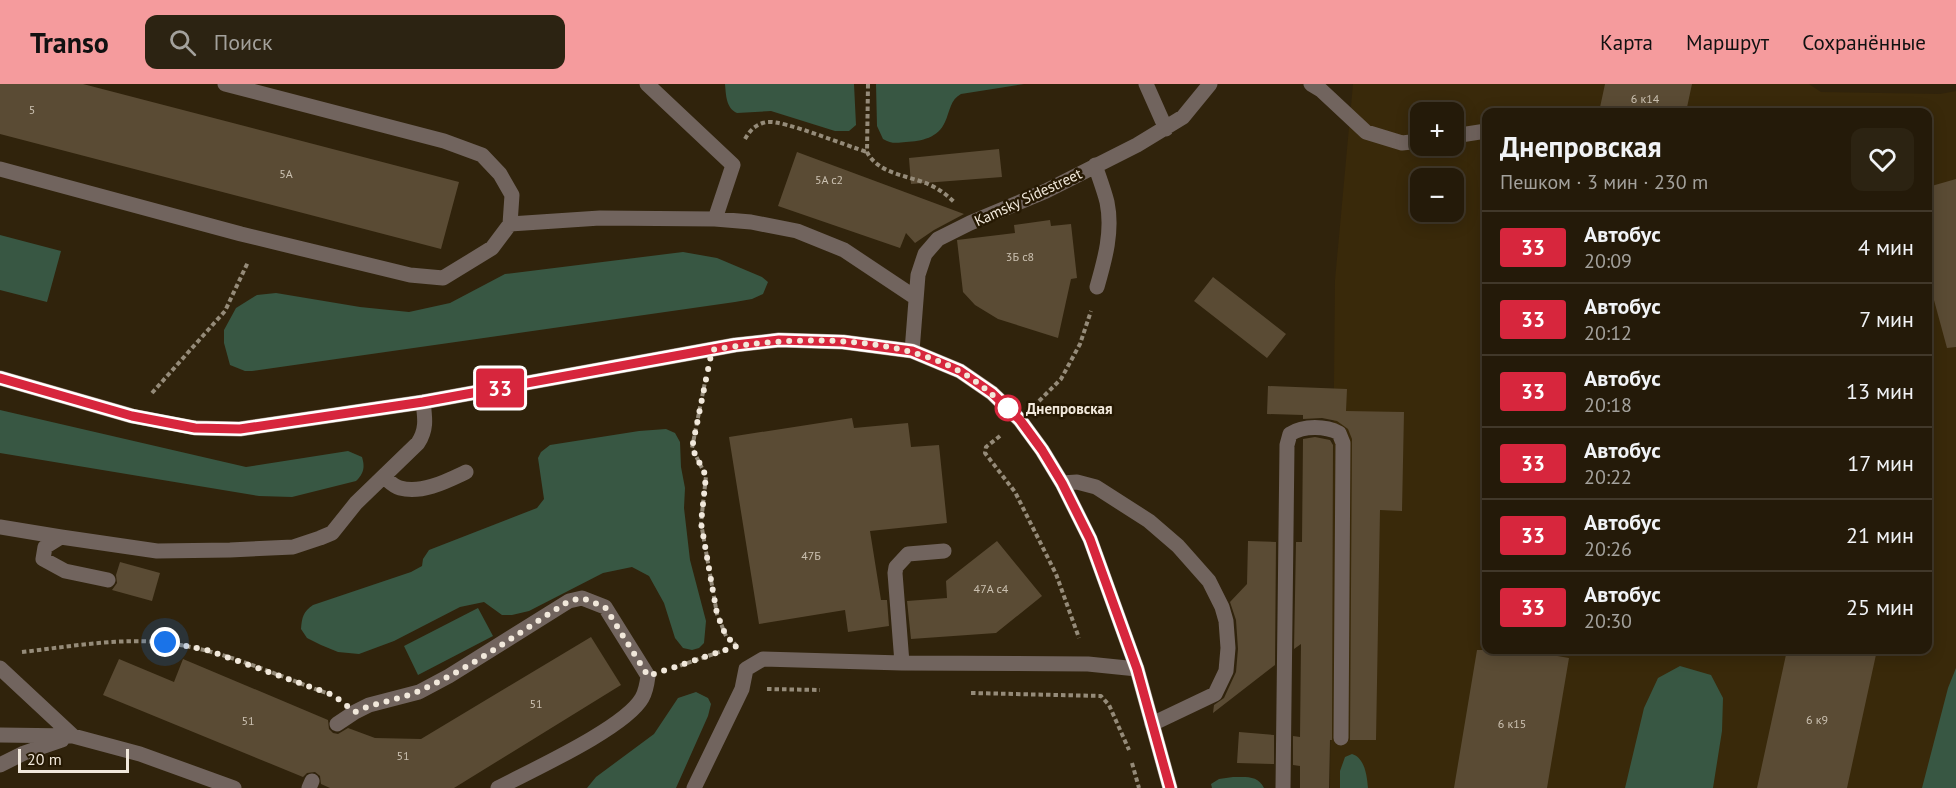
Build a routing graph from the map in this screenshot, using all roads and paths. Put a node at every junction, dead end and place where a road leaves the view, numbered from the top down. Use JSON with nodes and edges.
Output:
{"nodes":[{"id":1,"x":225,"y":84,"type":"edge"},
{"id":2,"x":647,"y":84,"type":"edge"},
{"id":3,"x":868,"y":84,"type":"edge"},
{"id":4,"x":1146,"y":84,"type":"edge"},
{"id":5,"x":1210,"y":84,"type":"edge"},
{"id":6,"x":1311,"y":84,"type":"edge"},
{"id":7,"x":1166,"y":129,"type":"junction"},
{"id":8,"x":1482,"y":132,"type":"edge"},
{"id":9,"x":1464,"y":134,"type":"edge"},
{"id":10,"x":745,"y":138,"type":"dead end"},
{"id":11,"x":1410,"y":142,"type":"edge"},
{"id":12,"x":867,"y":152,"type":"junction"},
{"id":13,"x":1095,"y":165,"type":"junction"},
{"id":14,"x":0,"y":169,"type":"edge"},
{"id":15,"x":715,"y":219,"type":"junction"},
{"id":16,"x":970,"y":223,"type":"junction"},
{"id":17,"x":510,"y":224,"type":"junction"},
{"id":18,"x":237,"y":260,"type":"dead end"},
{"id":19,"x":1097,"y":287,"type":"dead end"},
{"id":20,"x":916,"y":298,"type":"junction"},
{"id":21,"x":712,"y":350,"type":"junction"},
{"id":22,"x":912,"y":351,"type":"junction"},
{"id":23,"x":0,"y":378,"type":"edge"},
{"id":24,"x":423,"y":402,"type":"junction"},
{"id":25,"x":132,"y":416,"type":"junction"},
{"id":26,"x":466,"y":472,"type":"dead end"},
{"id":27,"x":384,"y":477,"type":"junction"},
{"id":28,"x":1062,"y":483,"type":"junction"},
{"id":29,"x":0,"y":527,"type":"edge"},
{"id":30,"x":61,"y":537,"type":"junction"},
{"id":31,"x":944,"y":551,"type":"dead end"},
{"id":32,"x":108,"y":580,"type":"dead end"},
{"id":33,"x":11,"y":653,"type":"dead end"},
{"id":34,"x":902,"y":663,"type":"junction"},
{"id":35,"x":0,"y":668,"type":"edge"},
{"id":36,"x":1137,"y":669,"type":"junction"},
{"id":37,"x":648,"y":676,"type":"junction"},
{"id":38,"x":742,"y":689,"type":"junction"},
{"id":39,"x":824,"y":690,"type":"dead end"},
{"id":40,"x":965,"y":693,"type":"dead end"},
{"id":41,"x":355,"y":712,"type":"junction"},
{"id":42,"x":338,"y":724,"type":"dead end"},
{"id":43,"x":1152,"y":724,"type":"junction"},
{"id":44,"x":0,"y":735,"type":"edge"},
{"id":45,"x":73,"y":736,"type":"junction"},
{"id":46,"x":1341,"y":738,"type":"dead end"},
{"id":47,"x":0,"y":765,"type":"edge"},
{"id":48,"x":234,"y":788,"type":"edge"},
{"id":49,"x":498,"y":788,"type":"edge"},
{"id":50,"x":694,"y":788,"type":"edge"},
{"id":51,"x":1139,"y":788,"type":"edge"},
{"id":52,"x":1170,"y":788,"type":"edge"},
{"id":53,"x":1282,"y":788,"type":"edge"}],
"edges":[{"from":1,"to":17,"type":"lane"},
{"from":2,"to":15,"type":"lane"},
{"from":3,"to":12,"type":"path"},
{"from":4,"to":7,"type":"lane"},
{"from":5,"to":7,"type":"lane","name":"Kamsky Sidestreet"},
{"from":6,"to":11,"type":"lane"},
{"from":7,"to":13,"type":"lane","name":"Kamsky Sidestreet"},
{"from":8,"to":9,"type":"lane"},
{"from":10,"to":12,"type":"path"},
{"from":12,"to":16,"type":"path"},
{"from":13,"to":16,"type":"lane","name":"Kamsky Sidestreet"},
{"from":13,"to":19,"type":"lane"},
{"from":14,"to":17,"type":"lane"},
{"from":15,"to":17,"type":"lane"},
{"from":15,"to":20,"type":"lane"},
{"from":16,"to":20,"type":"lane","name":"Kamsky Sidestreet"},
{"from":18,"to":25,"type":"path"},
{"from":20,"to":22,"type":"lane","name":"Kamsky Sidestreet"},
{"from":21,"to":22,"type":"main road"},
{"from":21,"to":24,"type":"main road"},
{"from":21,"to":37,"type":"path"},
{"from":22,"to":28,"type":"main road"},
{"from":23,"to":25,"type":"main road"},
{"from":24,"to":25,"type":"main road"},
{"from":24,"to":27,"type":"lane"},
{"from":26,"to":27,"type":"lane"},
{"from":27,"to":30,"type":"lane"},
{"from":28,"to":36,"type":"main road"},
{"from":28,"to":43,"type":"lane"},
{"from":29,"to":30,"type":"lane"},
{"from":30,"to":32,"type":"lane"},
{"from":31,"to":34,"type":"lane"},
{"from":33,"to":41,"type":"path"},
{"from":34,"to":36,"type":"lane"},
{"from":34,"to":38,"type":"lane"},
{"from":35,"to":45,"type":"lane"},
{"from":36,"to":43,"type":"main road"},
{"from":37,"to":41,"type":"lane"},
{"from":37,"to":49,"type":"lane"},
{"from":38,"to":39,"type":"path"},
{"from":38,"to":50,"type":"lane"},
{"from":40,"to":51,"type":"path"},
{"from":41,"to":42,"type":"lane"},
{"from":43,"to":52,"type":"main road"},
{"from":44,"to":45,"type":"lane"},
{"from":45,"to":47,"type":"lane"},
{"from":45,"to":48,"type":"lane"},
{"from":46,"to":53,"type":"lane"}]}
